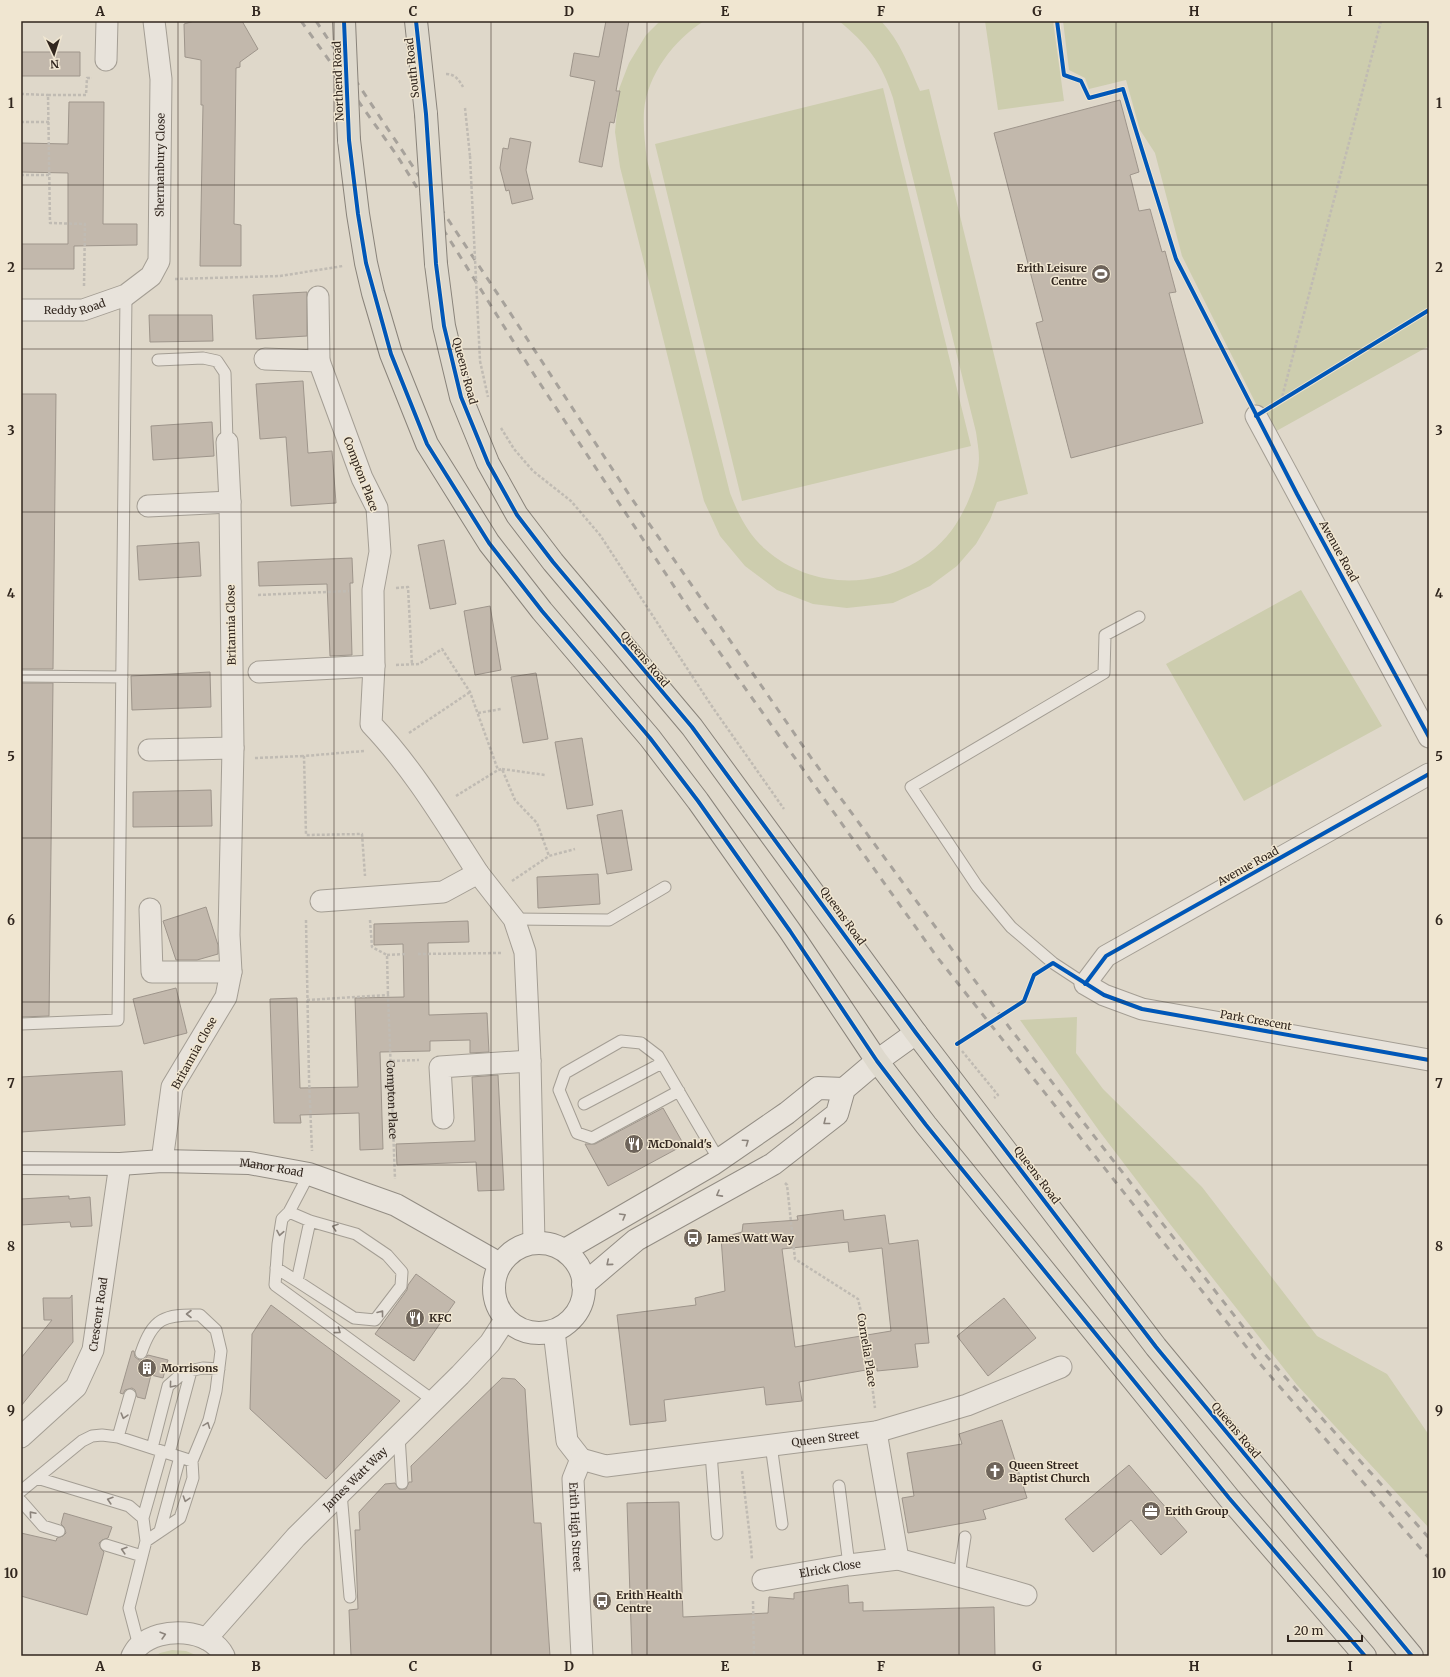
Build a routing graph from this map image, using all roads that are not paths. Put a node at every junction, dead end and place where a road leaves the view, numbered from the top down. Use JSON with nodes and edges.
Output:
{"nodes":[{"id":1,"x":107,"y":21,"type":"edge"},
{"id":2,"x":154,"y":21,"type":"edge"},
{"id":3,"x":344,"y":21,"type":"edge"},
{"id":4,"x":416,"y":21,"type":"edge"},
{"id":5,"x":106,"y":60,"type":"road end"},
{"id":6,"x":426,"y":114,"type":"joint"},
{"id":7,"x":126,"y":295,"type":"junction"},
{"id":8,"x":318,"y":297,"type":"dead end"},
{"id":9,"x":21,"y":310,"type":"edge"},
{"id":10,"x":265,"y":359,"type":"dead end"},
{"id":11,"x":158,"y":360,"type":"dead end"},
{"id":12,"x":319,"y":362,"type":"junction"},
{"id":13,"x":1256,"y":416,"type":"road end"},
{"id":14,"x":228,"y":442,"type":"joint"},
{"id":15,"x":230,"y":502,"type":"junction"},
{"id":16,"x":148,"y":506,"type":"dead end"},
{"id":17,"x":1139,"y":616,"type":"dead end"},
{"id":18,"x":374,"y":666,"type":"junction"},
{"id":19,"x":259,"y":672,"type":"dead end"},
{"id":20,"x":21,"y":676,"type":"edge"},
{"id":21,"x":122,"y":677,"type":"junction"},
{"id":22,"x":1429,"y":737,"type":"edge"},
{"id":23,"x":149,"y":750,"type":"dead end"},
{"id":24,"x":242,"y":753,"type":"junction"},
{"id":25,"x":1429,"y":774,"type":"edge"},
{"id":26,"x":478,"y":873,"type":"junction"},
{"id":27,"x":664,"y":887,"type":"dead end"},
{"id":28,"x":320,"y":901,"type":"road end"},
{"id":29,"x":150,"y":909,"type":"dead end"},
{"id":30,"x":514,"y":919,"type":"junction"},
{"id":31,"x":231,"y":972,"type":"junction"},
{"id":32,"x":1085,"y":984,"type":"junction"},
{"id":33,"x":21,"y":1024,"type":"edge"},
{"id":34,"x":916,"y":1033,"type":"junction"},
{"id":35,"x":530,"y":1060,"type":"junction"},
{"id":36,"x":1429,"y":1060,"type":"edge"},
{"id":37,"x":877,"y":1061,"type":"junction"},
{"id":38,"x":662,"y":1063,"type":"junction"},
{"id":39,"x":844,"y":1089,"type":"junction"},
{"id":40,"x":678,"y":1091,"type":"junction"},
{"id":41,"x":584,"y":1104,"type":"dead end"},
{"id":42,"x":443,"y":1118,"type":"dead end"},
{"id":43,"x":719,"y":1160,"type":"junction"},
{"id":44,"x":162,"y":1161,"type":"junction"},
{"id":45,"x":21,"y":1163,"type":"edge"},
{"id":46,"x":120,"y":1164,"type":"junction"},
{"id":47,"x":309,"y":1174,"type":"junction"},
{"id":48,"x":289,"y":1212,"type":"junction"},
{"id":49,"x":310,"y":1221,"type":"junction"},
{"id":50,"x":534,"y":1243,"type":"junction"},
{"id":51,"x":565,"y":1250,"type":"junction"},
{"id":52,"x":500,"y":1264,"type":"junction"},
{"id":53,"x":276,"y":1268,"type":"junction"},
{"id":54,"x":297,"y":1280,"type":"junction"},
{"id":55,"x":583,"y":1285,"type":"junction"},
{"id":56,"x":505,"y":1320,"type":"junction"},
{"id":57,"x":554,"y":1331,"type":"junction"},
{"id":58,"x":141,"y":1353,"type":"dead end"},
{"id":59,"x":1061,"y":1368,"type":"dead end"},
{"id":60,"x":219,"y":1369,"type":"junction"},
{"id":61,"x":191,"y":1371,"type":"junction"},
{"id":62,"x":130,"y":1395,"type":"dead end"},
{"id":63,"x":434,"y":1402,"type":"junction"},
{"id":64,"x":876,"y":1432,"type":"junction"},
{"id":65,"x":399,"y":1436,"type":"junction"},
{"id":66,"x":21,"y":1437,"type":"edge"},
{"id":67,"x":118,"y":1437,"type":"junction"},
{"id":68,"x":771,"y":1445,"type":"junction"},
{"id":69,"x":161,"y":1451,"type":"junction"},
{"id":70,"x":711,"y":1452,"type":"junction"},
{"id":71,"x":180,"y":1457,"type":"junction"},
{"id":72,"x":581,"y":1459,"type":"junction"},
{"id":73,"x":192,"y":1461,"type":"junction"},
{"id":74,"x":38,"y":1478,"type":"junction"},
{"id":75,"x":402,"y":1483,"type":"dead end"},
{"id":76,"x":839,"y":1486,"type":"dead end"},
{"id":77,"x":21,"y":1491,"type":"edge"},
{"id":78,"x":341,"y":1493,"type":"junction"},
{"id":79,"x":21,"y":1501,"type":"edge"},
{"id":80,"x":143,"y":1518,"type":"junction"},
{"id":81,"x":782,"y":1524,"type":"dead end"},
{"id":82,"x":59,"y":1531,"type":"dead end"},
{"id":83,"x":160,"y":1531,"type":"junction"},
{"id":84,"x":717,"y":1534,"type":"dead end"},
{"id":85,"x":965,"y":1537,"type":"dead end"},
{"id":86,"x":146,"y":1540,"type":"junction"},
{"id":87,"x":106,"y":1545,"type":"dead end"},
{"id":88,"x":142,"y":1556,"type":"junction"},
{"id":89,"x":898,"y":1559,"type":"junction"},
{"id":90,"x":849,"y":1565,"type":"junction"},
{"id":91,"x":959,"y":1576,"type":"junction"},
{"id":92,"x":756,"y":1581,"type":"road end"},
{"id":93,"x":1026,"y":1595,"type":"dead end"},
{"id":94,"x":350,"y":1597,"type":"dead end"},
{"id":95,"x":206,"y":1639,"type":"junction"},
{"id":96,"x":135,"y":1651,"type":"edge"},
{"id":97,"x":224,"y":1656,"type":"edge"},
{"id":98,"x":582,"y":1656,"type":"edge"},
{"id":99,"x":1365,"y":1656,"type":"edge"},
{"id":100,"x":1412,"y":1656,"type":"edge"}],
"edges":[{"from":1,"to":5,"type":"street"},
{"from":2,"to":7,"type":"street","name":"Shermanbury Close"},
{"from":3,"to":37,"type":"main road","name":"Northend Road","bridge":true},
{"from":4,"to":6,"type":"main road","name":"South Road"},
{"from":6,"to":34,"type":"main road","name":"Queens Road","bridge":true},
{"from":7,"to":9,"type":"street","name":"Reddy Road"},
{"from":7,"to":21,"type":"lane"},
{"from":8,"to":12,"type":"street","name":"Compton Place"},
{"from":10,"to":12,"type":"street"},
{"from":11,"to":14,"type":"lane"},
{"from":12,"to":18,"type":"street","name":"Compton Place"},
{"from":13,"to":22,"type":"street","name":"Avenue Road"},
{"from":14,"to":15,"type":"street","name":"Britannia Close"},
{"from":15,"to":16,"type":"street"},
{"from":15,"to":24,"type":"street","name":"Britannia Close"},
{"from":17,"to":32,"type":"lane"},
{"from":18,"to":19,"type":"street"},
{"from":18,"to":26,"type":"street","name":"Compton Place"},
{"from":20,"to":21,"type":"lane"},
{"from":21,"to":33,"type":"lane"},
{"from":23,"to":24,"type":"street"},
{"from":24,"to":31,"type":"street","name":"Britannia Close"},
{"from":25,"to":32,"type":"street","name":"Avenue Road"},
{"from":26,"to":28,"type":"street"},
{"from":26,"to":30,"type":"street","name":"Compton Place"},
{"from":27,"to":30,"type":"lane"},
{"from":29,"to":31,"type":"street"},
{"from":30,"to":35,"type":"street","name":"Compton Place"},
{"from":31,"to":44,"type":"street","name":"Britannia Close"},
{"from":32,"to":36,"type":"street","name":"Park Crescent"},
{"from":34,"to":37,"type":"street"},
{"from":34,"to":100,"type":"main road","name":"Queens Road"},
{"from":35,"to":42,"type":"street"},
{"from":35,"to":50,"type":"street","name":"Compton Place"},
{"from":37,"to":39,"type":"street"},
{"from":37,"to":99,"type":"main road"},
{"from":38,"to":40,"type":"lane"},
{"from":38,"to":40,"type":"lane"},
{"from":38,"to":41,"type":"lane"},
{"from":43,"to":39,"type":"street","one_way":true},
{"from":39,"to":55,"type":"street","one_way":true},
{"from":40,"to":43,"type":"lane"},
{"from":51,"to":43,"type":"street","one_way":true},
{"from":44,"to":46,"type":"street","name":"Manor Road"},
{"from":44,"to":47,"type":"street","name":"Manor Road"},
{"from":45,"to":46,"type":"street","name":"Manor Road"},
{"from":46,"to":66,"type":"street","name":"Crescent Road"},
{"from":47,"to":48,"type":"lane"},
{"from":47,"to":52,"type":"street","name":"Manor Road"},
{"from":48,"to":49,"type":"lane"},
{"from":48,"to":53,"type":"lane","one_way":true},
{"from":49,"to":54,"type":"lane"},
{"from":54,"to":49,"type":"lane","one_way":true},
{"from":50,"to":51,"type":"street"},
{"from":50,"to":52,"type":"street"},
{"from":51,"to":55,"type":"street"},
{"from":52,"to":56,"type":"street"},
{"from":53,"to":54,"type":"lane"},
{"from":53,"to":63,"type":"lane","one_way":true},
{"from":55,"to":57,"type":"street"},
{"from":56,"to":57,"type":"street"},
{"from":56,"to":63,"type":"street","name":"James Watt Way"},
{"from":57,"to":72,"type":"street"},
{"from":60,"to":58,"type":"lane","one_way":true},
{"from":59,"to":64,"type":"street","name":"Queen Street"},
{"from":60,"to":61,"type":"lane"},
{"from":73,"to":60,"type":"lane","one_way":true},
{"from":61,"to":69,"type":"lane"},
{"from":61,"to":69,"type":"lane","one_way":true},
{"from":62,"to":67,"type":"lane","one_way":true},
{"from":63,"to":65,"type":"street","name":"James Watt Way"},
{"from":64,"to":68,"type":"street","name":"Queen Street"},
{"from":64,"to":89,"type":"street"},
{"from":65,"to":75,"type":"lane"},
{"from":65,"to":78,"type":"street","name":"James Watt Way"},
{"from":67,"to":69,"type":"lane"},
{"from":67,"to":74,"type":"lane"},
{"from":68,"to":70,"type":"street","name":"Queen Street"},
{"from":68,"to":81,"type":"lane"},
{"from":69,"to":71,"type":"lane"},
{"from":69,"to":80,"type":"lane"},
{"from":70,"to":72,"type":"street","name":"Queen Street"},
{"from":70,"to":84,"type":"lane"},
{"from":71,"to":73,"type":"lane"},
{"from":71,"to":83,"type":"lane"},
{"from":72,"to":98,"type":"street","name":"Erith High Street"},
{"from":73,"to":83,"type":"lane","one_way":true},
{"from":74,"to":77,"type":"lane"},
{"from":80,"to":74,"type":"lane","one_way":true},
{"from":76,"to":90,"type":"lane"},
{"from":78,"to":94,"type":"lane"},
{"from":78,"to":95,"type":"street","name":"James Watt Way"},
{"from":82,"to":79,"type":"lane","one_way":true},
{"from":80,"to":86,"type":"lane"},
{"from":83,"to":86,"type":"lane"},
{"from":85,"to":91,"type":"lane"},
{"from":86,"to":88,"type":"lane"},
{"from":88,"to":87,"type":"lane","one_way":true},
{"from":88,"to":96,"type":"lane"},
{"from":89,"to":90,"type":"street","name":"Elrick Close"},
{"from":89,"to":91,"type":"street","name":"Elrick Close"},
{"from":90,"to":92,"type":"street","name":"Elrick Close"},
{"from":91,"to":93,"type":"street","name":"Elrick Close"},
{"from":96,"to":95,"type":"street","one_way":true},
{"from":95,"to":97,"type":"street"}]}
